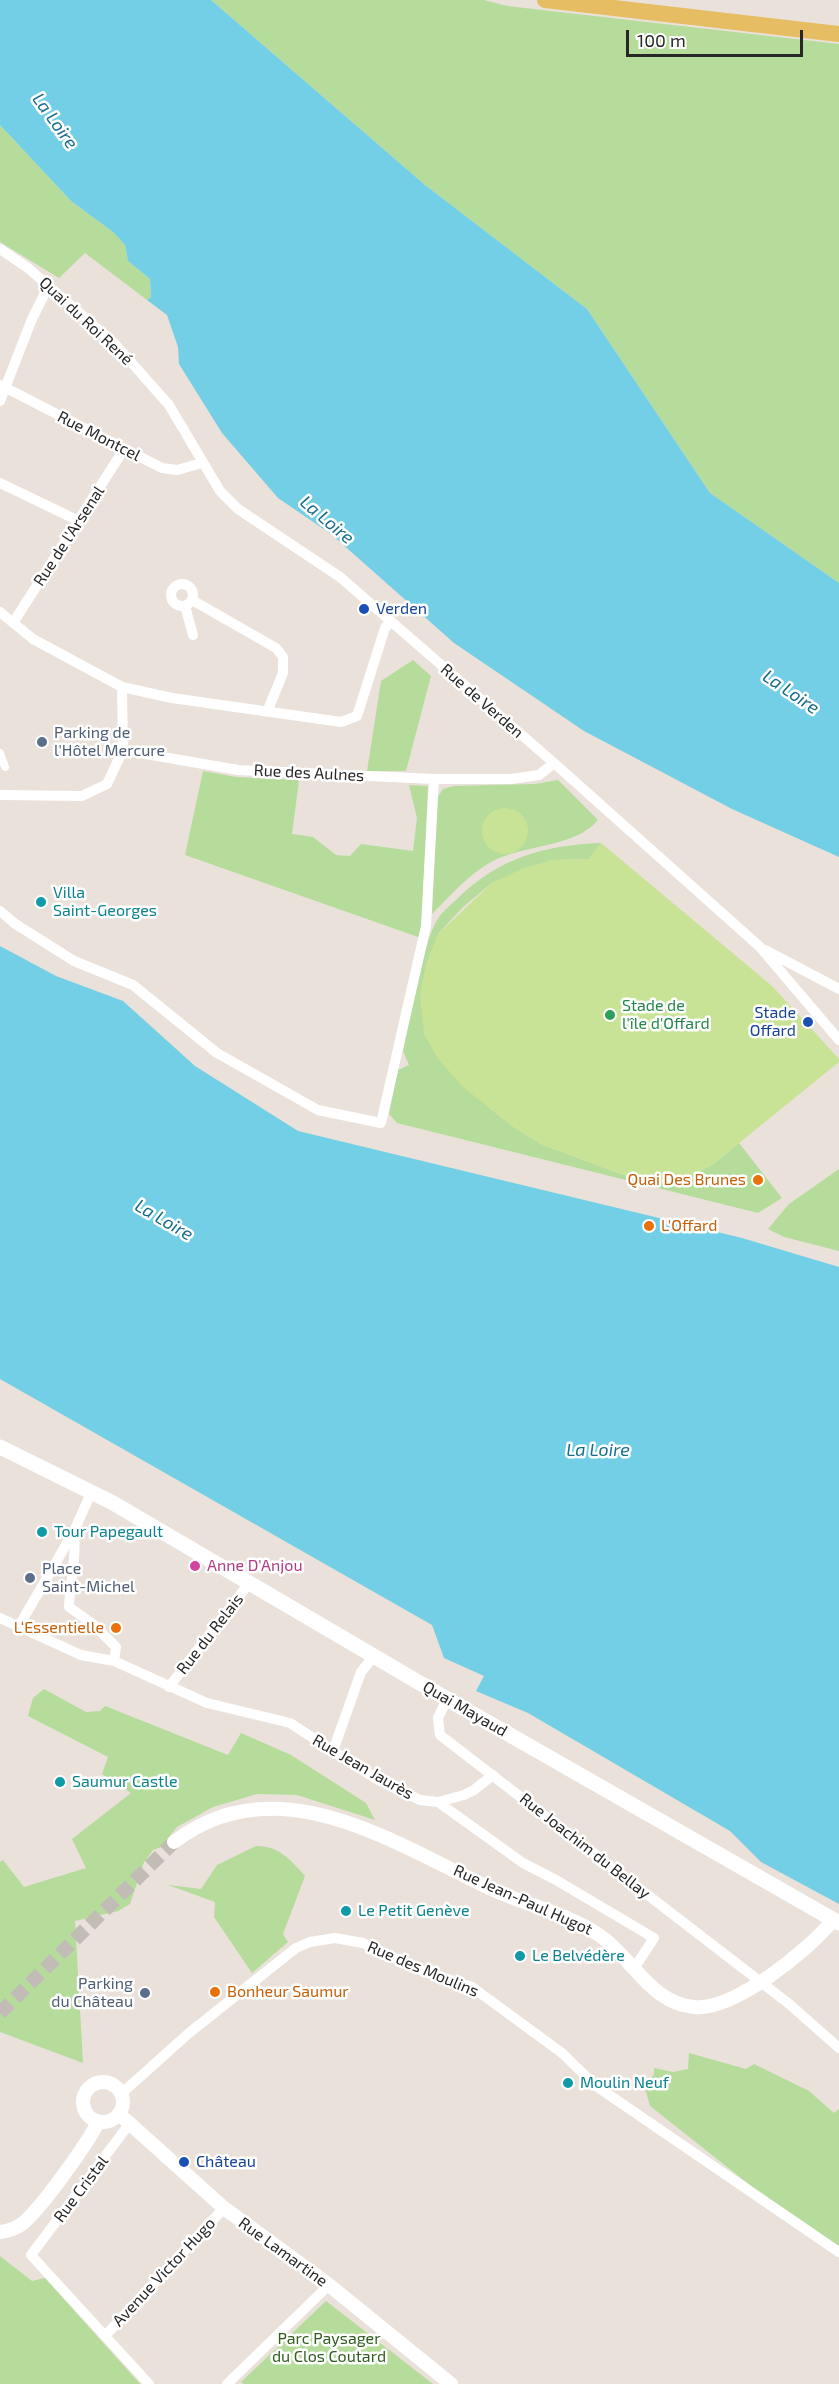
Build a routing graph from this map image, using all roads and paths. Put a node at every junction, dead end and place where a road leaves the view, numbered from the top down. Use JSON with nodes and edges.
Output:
{"nodes":[{"id":1,"x":545,"y":0,"type":"edge"},
{"id":2,"x":839,"y":34,"type":"edge"},
{"id":3,"x":0,"y":249,"type":"edge"},
{"id":4,"x":49,"y":285,"type":"junction"},
{"id":5,"x":3,"y":387,"type":"edge"},
{"id":6,"x":0,"y":401,"type":"edge"},
{"id":7,"x":124,"y":449,"type":"junction"},
{"id":8,"x":202,"y":463,"type":"junction"},
{"id":9,"x":0,"y":483,"type":"edge"},
{"id":10,"x":79,"y":521,"type":"junction"},
{"id":11,"x":0,"y":612,"type":"edge"},
{"id":12,"x":13,"y":622,"type":"junction"},
{"id":13,"x":390,"y":622,"type":"junction"},
{"id":14,"x":193,"y":635,"type":"dead end"},
{"id":15,"x":122,"y":687,"type":"junction"},
{"id":16,"x":267,"y":712,"type":"junction"},
{"id":17,"x":123,"y":750,"type":"junction"},
{"id":18,"x":0,"y":753,"type":"edge"},
{"id":19,"x":554,"y":763,"type":"junction"},
{"id":20,"x":5,"y":768,"type":"dead end"},
{"id":21,"x":434,"y":779,"type":"junction"},
{"id":22,"x":0,"y":795,"type":"edge"},
{"id":23,"x":0,"y":911,"type":"edge"},
{"id":24,"x":760,"y":947,"type":"junction"},
{"id":25,"x":839,"y":988,"type":"edge"},
{"id":26,"x":839,"y":1040,"type":"edge"},
{"id":27,"x":0,"y":1436,"type":"edge"},
{"id":28,"x":0,"y":1447,"type":"edge"},
{"id":29,"x":92,"y":1491,"type":"junction"},
{"id":30,"x":74,"y":1531,"type":"junction"},
{"id":31,"x":250,"y":1582,"type":"junction"},
{"id":32,"x":0,"y":1618,"type":"edge"},
{"id":33,"x":19,"y":1626,"type":"junction"},
{"id":34,"x":374,"y":1656,"type":"junction"},
{"id":35,"x":114,"y":1661,"type":"junction"},
{"id":36,"x":169,"y":1687,"type":"junction"},
{"id":37,"x":447,"y":1699,"type":"junction"},
{"id":38,"x":333,"y":1751,"type":"junction"},
{"id":39,"x":493,"y":1774,"type":"junction"},
{"id":40,"x":438,"y":1802,"type":"junction"},
{"id":41,"x":174,"y":1842,"type":"tunnel mouth"},
{"id":42,"x":836,"y":1922,"type":"edge"},
{"id":43,"x":635,"y":1967,"type":"junction"},
{"id":44,"x":759,"y":1981,"type":"junction"},
{"id":45,"x":839,"y":2048,"type":"edge"},
{"id":46,"x":122,"y":2093,"type":"junction"},
{"id":47,"x":125,"y":2118,"type":"junction"},
{"id":48,"x":98,"y":2122,"type":"junction"},
{"id":49,"x":224,"y":2208,"type":"junction"},
{"id":50,"x":0,"y":2232,"type":"edge"},
{"id":51,"x":839,"y":2252,"type":"edge"},
{"id":52,"x":329,"y":2285,"type":"junction"},
{"id":53,"x":105,"y":2336,"type":"junction"},
{"id":54,"x":230,"y":2383,"type":"edge"},
{"id":55,"x":149,"y":2384,"type":"edge"},
{"id":56,"x":451,"y":2384,"type":"edge"}],
"edges":[{"from":1,"to":2,"type":"main road"},
{"from":3,"to":4,"type":"street","name":"Quai du Roi René"},
{"from":4,"to":5,"type":"street"},
{"from":4,"to":8,"type":"street","name":"Quai du Roi René"},
{"from":5,"to":6,"type":"street"},
{"from":5,"to":7,"type":"street","name":"Rue Montcel"},
{"from":7,"to":8,"type":"street","name":"Rue Montcel"},
{"from":7,"to":10,"type":"street","name":"Rue de l'Arsenal"},
{"from":8,"to":13,"type":"street","name":"Rue de Verden"},
{"from":9,"to":10,"type":"street"},
{"from":10,"to":12,"type":"street","name":"Rue de l'Arsenal"},
{"from":11,"to":12,"type":"street"},
{"from":12,"to":15,"type":"street"},
{"from":13,"to":16,"type":"street"},
{"from":13,"to":19,"type":"street","name":"Rue de Verden"},
{"from":14,"to":16,"type":"street"},
{"from":15,"to":16,"type":"street"},
{"from":15,"to":17,"type":"street"},
{"from":17,"to":21,"type":"street","name":"Rue des Aulnes"},
{"from":17,"to":22,"type":"street"},
{"from":18,"to":20,"type":"street"},
{"from":19,"to":21,"type":"street","name":"Rue des Aulnes"},
{"from":19,"to":24,"type":"street","name":"Rue de Verden"},
{"from":21,"to":23,"type":"street"},
{"from":24,"to":25,"type":"street"},
{"from":24,"to":26,"type":"street"},
{"from":27,"to":29,"type":"main road","name":"Quai Mayaud"},
{"from":28,"to":29,"type":"main road","name":"Quai Mayaud"},
{"from":29,"to":30,"type":"street"},
{"from":29,"to":31,"type":"main road","name":"Quai Mayaud"},
{"from":30,"to":33,"type":"street"},
{"from":30,"to":35,"type":"street"},
{"from":31,"to":34,"type":"main road","name":"Quai Mayaud"},
{"from":31,"to":36,"type":"street","name":"Rue du Relais"},
{"from":32,"to":33,"type":"street","name":"Rue Jean Jaurès"},
{"from":33,"to":35,"type":"street","name":"Rue Jean Jaurès"},
{"from":34,"to":37,"type":"main road","name":"Quai Mayaud"},
{"from":34,"to":38,"type":"street"},
{"from":35,"to":36,"type":"street","name":"Rue Jean Jaurès"},
{"from":36,"to":38,"type":"street","name":"Rue Jean Jaurès"},
{"from":37,"to":39,"type":"street","name":"Rue Joachim du Bellay"},
{"from":37,"to":42,"type":"main road","name":"Quai Mayaud"},
{"from":38,"to":40,"type":"street","name":"Rue Jean Jaurès"},
{"from":39,"to":40,"type":"street"},
{"from":39,"to":44,"type":"street","name":"Rue Joachim du Bellay"},
{"from":40,"to":43,"type":"street","name":"Rue Jean Jaurès"},
{"from":41,"to":43,"type":"street","name":"Rue Jean-Paul Hugot"},
{"from":42,"to":44,"type":"street","name":"Rue Jean-Paul Hugot"},
{"from":43,"to":44,"type":"street","name":"Rue Jean-Paul Hugot"},
{"from":44,"to":45,"type":"street","name":"Rue Joachim du Bellay"},
{"from":46,"to":47,"type":"street"},
{"from":46,"to":48,"type":"street"},
{"from":46,"to":51,"type":"street","name":"Rue des Moulins"},
{"from":47,"to":48,"type":"street"},
{"from":47,"to":49,"type":"street","name":"Rue Lamartine"},
{"from":47,"to":53,"type":"street","name":"Rue Cristal"},
{"from":48,"to":50,"type":"street"},
{"from":49,"to":52,"type":"street","name":"Rue Lamartine"},
{"from":49,"to":53,"type":"street","name":"Avenue Victor Hugo"},
{"from":52,"to":54,"type":"street"},
{"from":52,"to":56,"type":"street","name":"Rue Lamartine"},
{"from":53,"to":55,"type":"street"}]}
